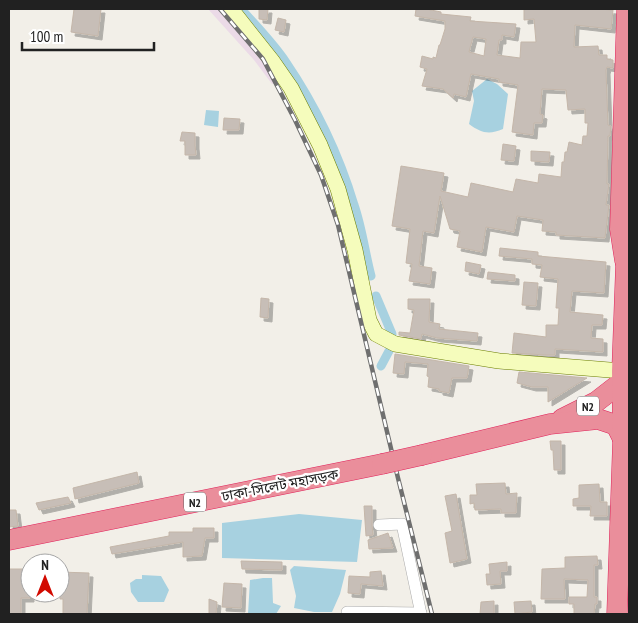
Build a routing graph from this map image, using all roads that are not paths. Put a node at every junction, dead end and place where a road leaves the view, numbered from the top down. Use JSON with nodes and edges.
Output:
{"nodes":[{"id":1,"x":231,"y":9,"type":"edge"},
{"id":2,"x":627,"y":9,"type":"edge"},
{"id":3,"x":628,"y":255,"type":"edge"},
{"id":4,"x":625,"y":378,"type":"edge"},
{"id":5,"x":550,"y":424,"type":"junction"},
{"id":6,"x":626,"y":437,"type":"edge"},
{"id":7,"x":378,"y":525,"type":"dead end"},
{"id":8,"x":9,"y":540,"type":"edge"},
{"id":9,"x":621,"y":605,"type":"edge"},
{"id":10,"x":348,"y":612,"type":"dead end"},
{"id":11,"x":421,"y":614,"type":"edge"}],
"edges":[{"from":1,"to":4,"type":"street"},
{"from":2,"to":3,"type":"highway"},
{"from":3,"to":4,"type":"highway"},
{"from":4,"to":5,"type":"highway","name":"ঢাকা-সিলেট মহাসড়ক","number":"N2"},
{"from":4,"to":6,"type":"highway"},
{"from":5,"to":6,"type":"highway","name":"ঢাকা-সিলেট মহাসড়ক","number":"N2"},
{"from":5,"to":8,"type":"highway","name":"ঢাকা-সিলেট মহাসড়ক","number":"N2","bridge":true},
{"from":6,"to":9,"type":"highway"},
{"from":7,"to":11,"type":"street"},
{"from":10,"to":11,"type":"street"}]}
